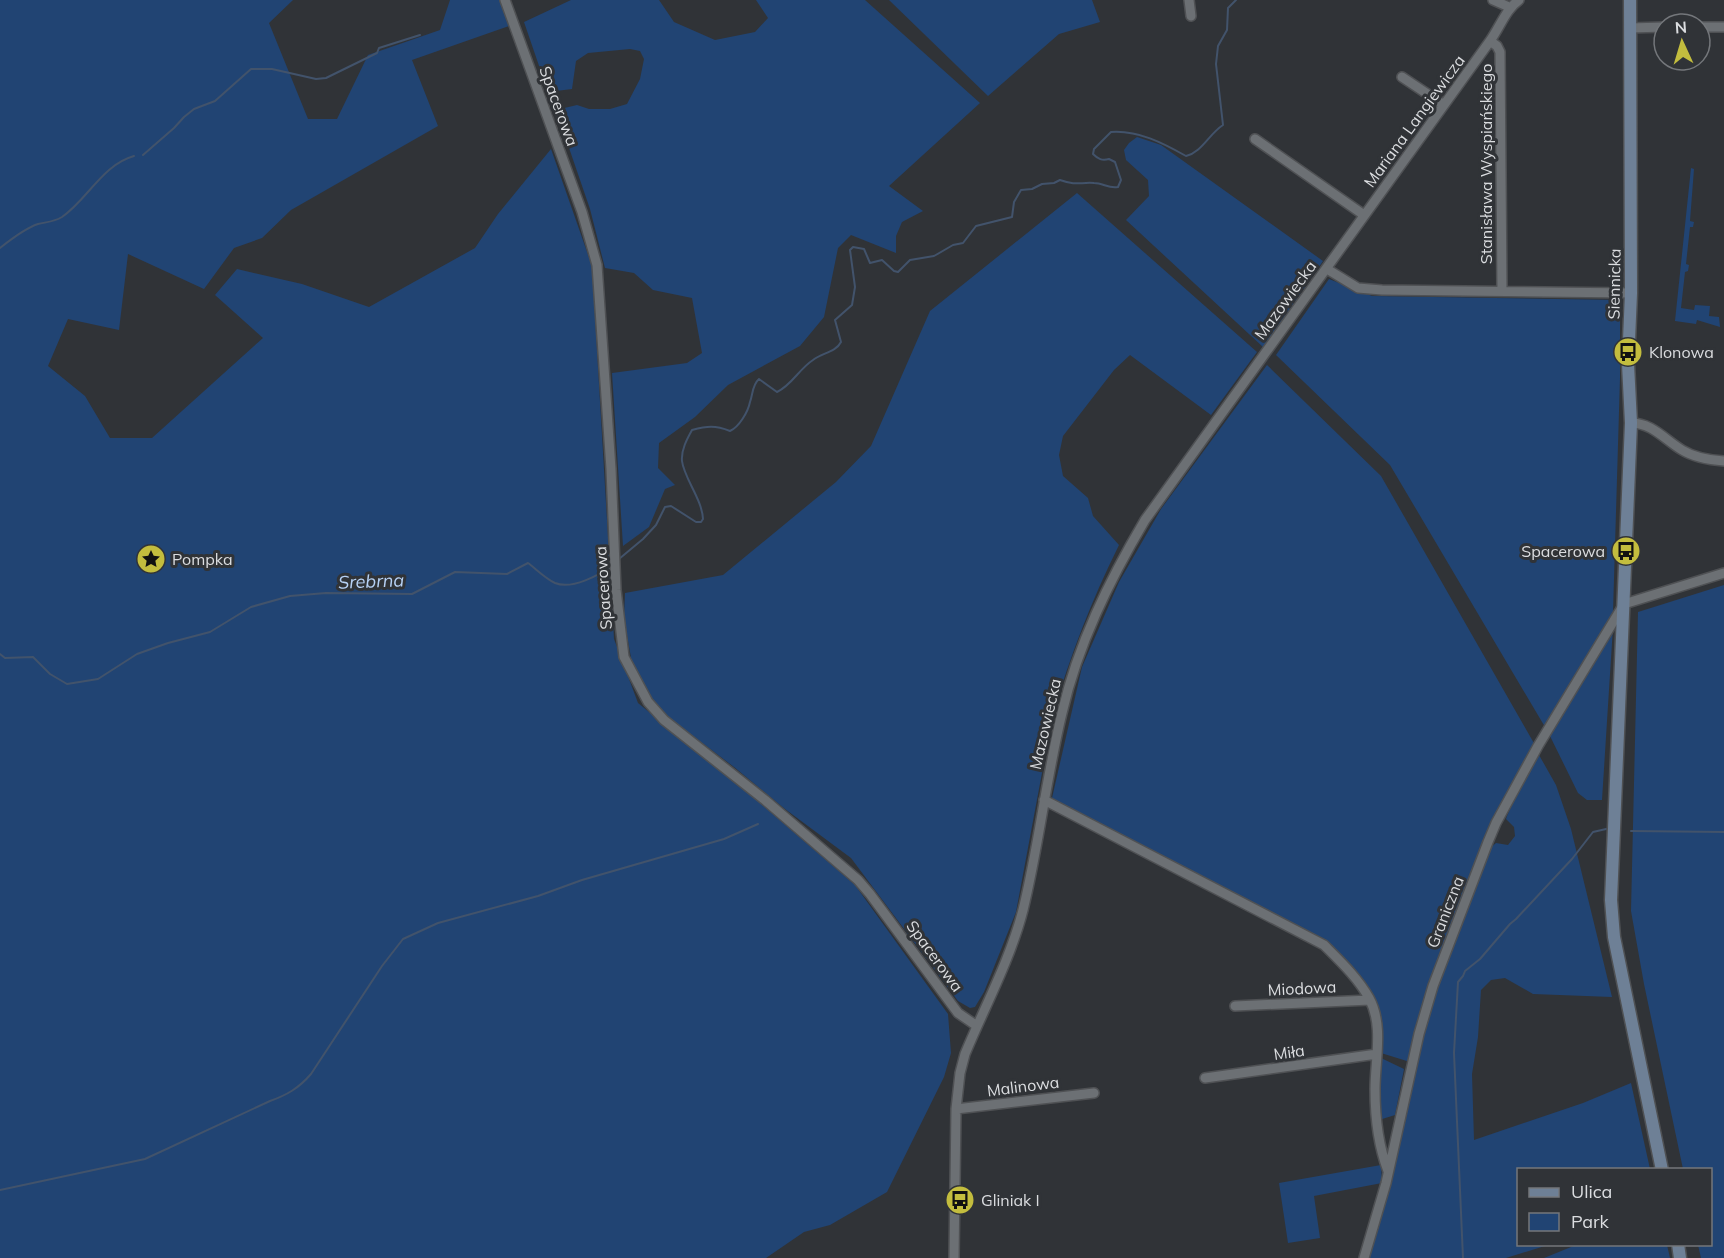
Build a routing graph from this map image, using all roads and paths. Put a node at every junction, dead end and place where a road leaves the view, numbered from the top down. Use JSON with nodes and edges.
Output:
{"nodes":[{"id":1,"x":505,"y":0,"type":"edge"},
{"id":2,"x":1189,"y":0,"type":"edge"},
{"id":3,"x":1493,"y":0,"type":"edge"},
{"id":4,"x":1519,"y":0,"type":"edge"},
{"id":5,"x":1630,"y":0,"type":"edge"},
{"id":6,"x":1507,"y":3,"type":"edge"},
{"id":7,"x":1191,"y":16,"type":"dead end"},
{"id":8,"x":1652,"y":27,"type":"edge"},
{"id":9,"x":1630,"y":28,"type":"junction"},
{"id":10,"x":1490,"y":41,"type":"junction"},
{"id":11,"x":1402,"y":77,"type":"dead end"},
{"id":12,"x":1444,"y":105,"type":"junction"},
{"id":13,"x":1256,"y":139,"type":"dead end"},
{"id":14,"x":1365,"y":215,"type":"junction"},
{"id":15,"x":1330,"y":265,"type":"junction"},
{"id":16,"x":1502,"y":291,"type":"junction"},
{"id":17,"x":1631,"y":293,"type":"junction"},
{"id":18,"x":1631,"y":423,"type":"junction"},
{"id":19,"x":1724,"y":461,"type":"edge"},
{"id":20,"x":1724,"y":573,"type":"edge"},
{"id":21,"x":1624,"y":604,"type":"junction"},
{"id":22,"x":1044,"y":800,"type":"junction"},
{"id":23,"x":1370,"y":1000,"type":"junction"},
{"id":24,"x":1234,"y":1006,"type":"dead end"},
{"id":25,"x":977,"y":1026,"type":"junction"},
{"id":26,"x":1377,"y":1054,"type":"junction"},
{"id":27,"x":1205,"y":1078,"type":"dead end"},
{"id":28,"x":1094,"y":1092,"type":"dead end"},
{"id":29,"x":956,"y":1109,"type":"junction"},
{"id":30,"x":1662,"y":1168,"type":"edge"},
{"id":31,"x":1388,"y":1171,"type":"junction"},
{"id":32,"x":954,"y":1258,"type":"edge"},
{"id":33,"x":1364,"y":1258,"type":"edge"}],
"edges":[{"from":1,"to":25,"type":"street","name":"Spacerowa"},
{"from":2,"to":7,"type":"street"},
{"from":3,"to":6,"type":"street"},
{"from":4,"to":6,"type":"street","name":"Mariana Langiewicza"},
{"from":5,"to":9,"type":"main road","name":"Siennicka"},
{"from":6,"to":10,"type":"street","name":"Mariana Langiewicza"},
{"from":8,"to":9,"type":"street"},
{"from":9,"to":17,"type":"main road","name":"Siennicka"},
{"from":10,"to":12,"type":"street","name":"Mariana Langiewicza"},
{"from":10,"to":16,"type":"street","name":"Stanisława Wyspiańskiego"},
{"from":11,"to":12,"type":"street"},
{"from":12,"to":14,"type":"street","name":"Mariana Langiewicza"},
{"from":13,"to":14,"type":"street"},
{"from":14,"to":15,"type":"street","name":"Mariana Langiewicza"},
{"from":15,"to":16,"type":"street"},
{"from":15,"to":22,"type":"street","name":"Mazowiecka"},
{"from":16,"to":17,"type":"street"},
{"from":17,"to":18,"type":"main road","name":"Siennicka"},
{"from":18,"to":19,"type":"street"},
{"from":18,"to":21,"type":"main road","name":"Siennicka"},
{"from":20,"to":21,"type":"street"},
{"from":21,"to":30,"type":"main road","name":"Siennicka"},
{"from":21,"to":31,"type":"street","name":"Graniczna"},
{"from":22,"to":23,"type":"street"},
{"from":22,"to":25,"type":"street","name":"Mazowiecka"},
{"from":23,"to":24,"type":"street","name":"Miodowa"},
{"from":23,"to":26,"type":"street"},
{"from":25,"to":29,"type":"street","name":"Mazowiecka"},
{"from":26,"to":27,"type":"street","name":"Miła"},
{"from":26,"to":31,"type":"street"},
{"from":28,"to":29,"type":"street","name":"Malinowa"},
{"from":29,"to":32,"type":"street","name":"Mazowiecka"},
{"from":31,"to":33,"type":"street","name":"Graniczna"}]}
